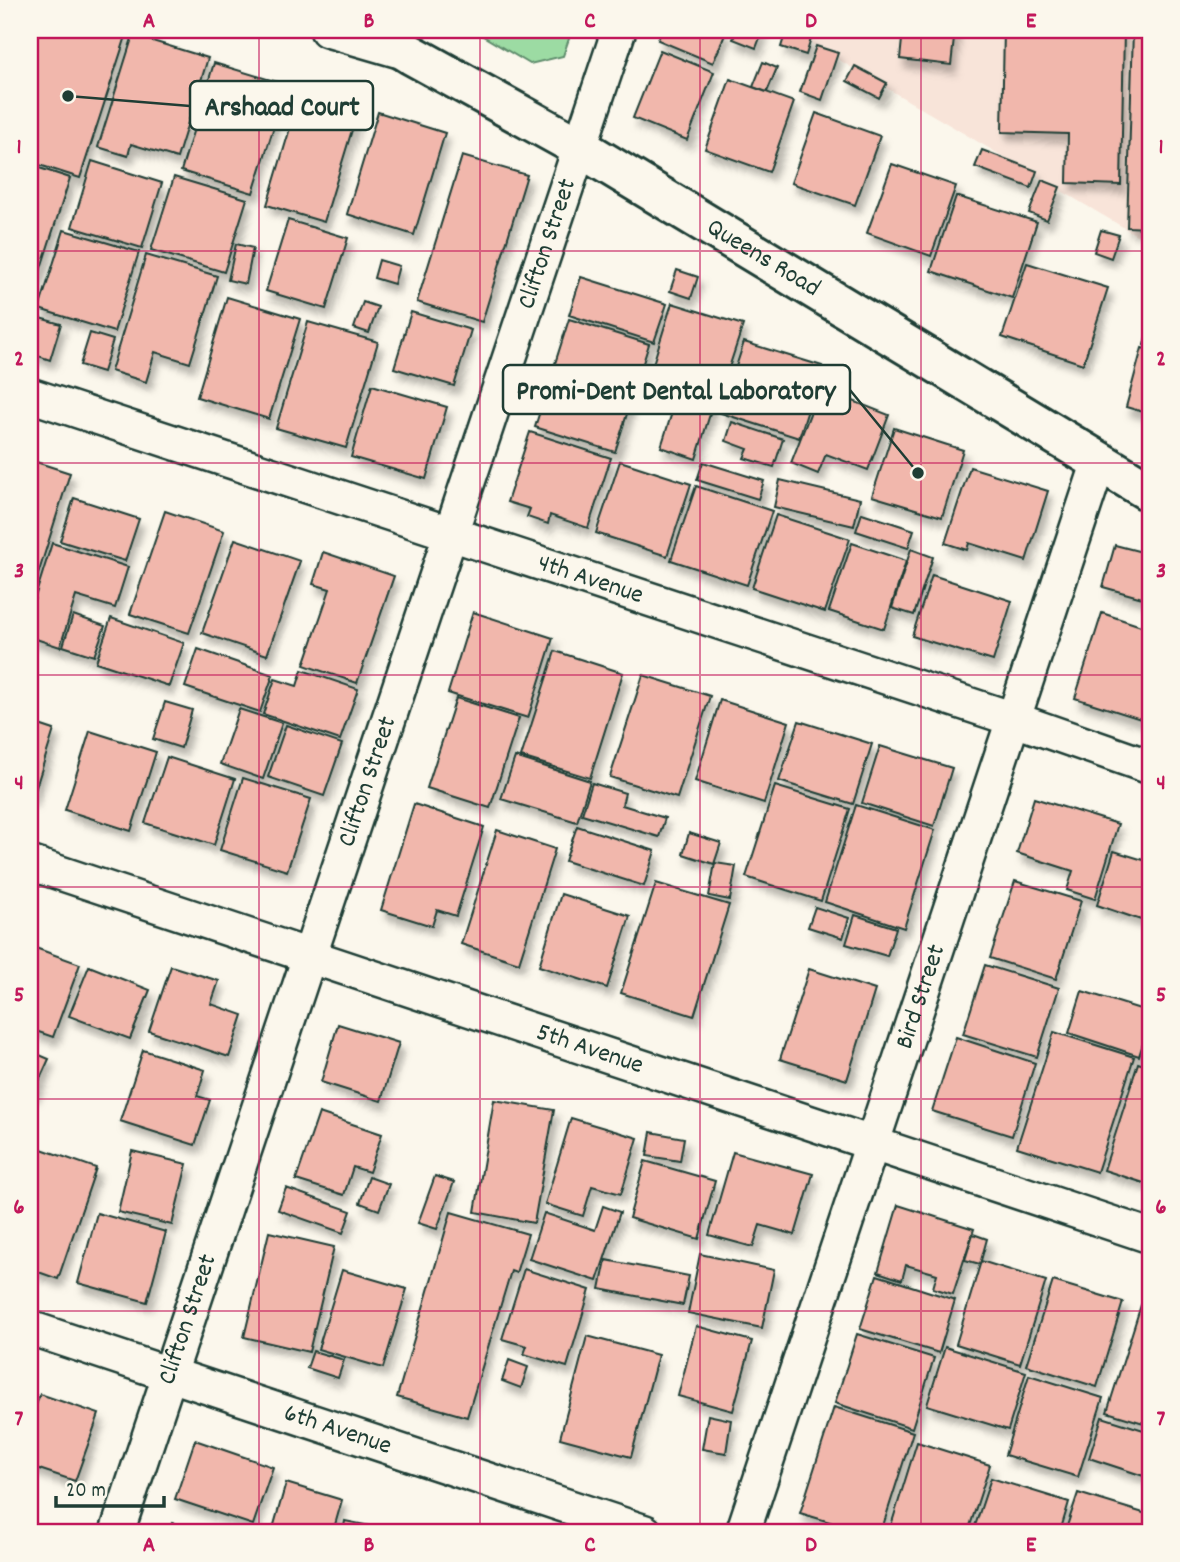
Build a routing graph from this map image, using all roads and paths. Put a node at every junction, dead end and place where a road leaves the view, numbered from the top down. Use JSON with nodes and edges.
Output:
{"nodes":[{"id":1,"x":327,"y":30,"type":"edge"},
{"id":2,"x":372,"y":30,"type":"edge"},
{"id":3,"x":619,"y":30,"type":"edge"},
{"id":4,"x":412,"y":55,"type":"junction"},
{"id":5,"x":579,"y":147,"type":"junction"},
{"id":6,"x":30,"y":396,"type":"edge"},
{"id":7,"x":1099,"y":462,"type":"junction"},
{"id":8,"x":1150,"y":492,"type":"edge"},
{"id":9,"x":451,"y":534,"type":"junction"},
{"id":10,"x":1013,"y":719,"type":"junction"},
{"id":11,"x":1150,"y":767,"type":"edge"},
{"id":12,"x":30,"y":863,"type":"edge"},
{"id":13,"x":309,"y":956,"type":"junction"},
{"id":14,"x":872,"y":1144,"type":"junction"},
{"id":15,"x":1150,"y":1236,"type":"edge"},
{"id":16,"x":30,"y":1328,"type":"edge"},
{"id":17,"x":169,"y":1374,"type":"junction"},
{"id":18,"x":117,"y":1532,"type":"edge"},
{"id":19,"x":645,"y":1532,"type":"edge"},
{"id":20,"x":743,"y":1532,"type":"edge"}],
"edges":[{"from":1,"to":4,"type":"street"},
{"from":2,"to":4,"type":"street","name":"Queens Road"},
{"from":3,"to":5,"type":"street","name":"Clifton Street"},
{"from":4,"to":5,"type":"street","name":"Queens Road"},
{"from":5,"to":7,"type":"street","name":"Queens Road"},
{"from":5,"to":9,"type":"street","name":"Clifton Street"},
{"from":6,"to":9,"type":"street","name":"4th Avenue"},
{"from":7,"to":8,"type":"street","name":"Queens Road"},
{"from":7,"to":10,"type":"street","name":"Bird Street"},
{"from":9,"to":10,"type":"street","name":"4th Avenue"},
{"from":9,"to":13,"type":"street","name":"Clifton Street"},
{"from":10,"to":11,"type":"street","name":"4th Avenue"},
{"from":10,"to":14,"type":"street","name":"Bird Street"},
{"from":12,"to":13,"type":"street","name":"5th Avenue"},
{"from":13,"to":14,"type":"street","name":"5th Avenue"},
{"from":13,"to":17,"type":"street","name":"Clifton Street"},
{"from":14,"to":15,"type":"street","name":"5th Avenue"},
{"from":14,"to":20,"type":"street","name":"Bird Street"},
{"from":16,"to":17,"type":"street","name":"6th Avenue"},
{"from":17,"to":18,"type":"street","name":"Clifton Street"},
{"from":17,"to":19,"type":"street","name":"6th Avenue"}]}
